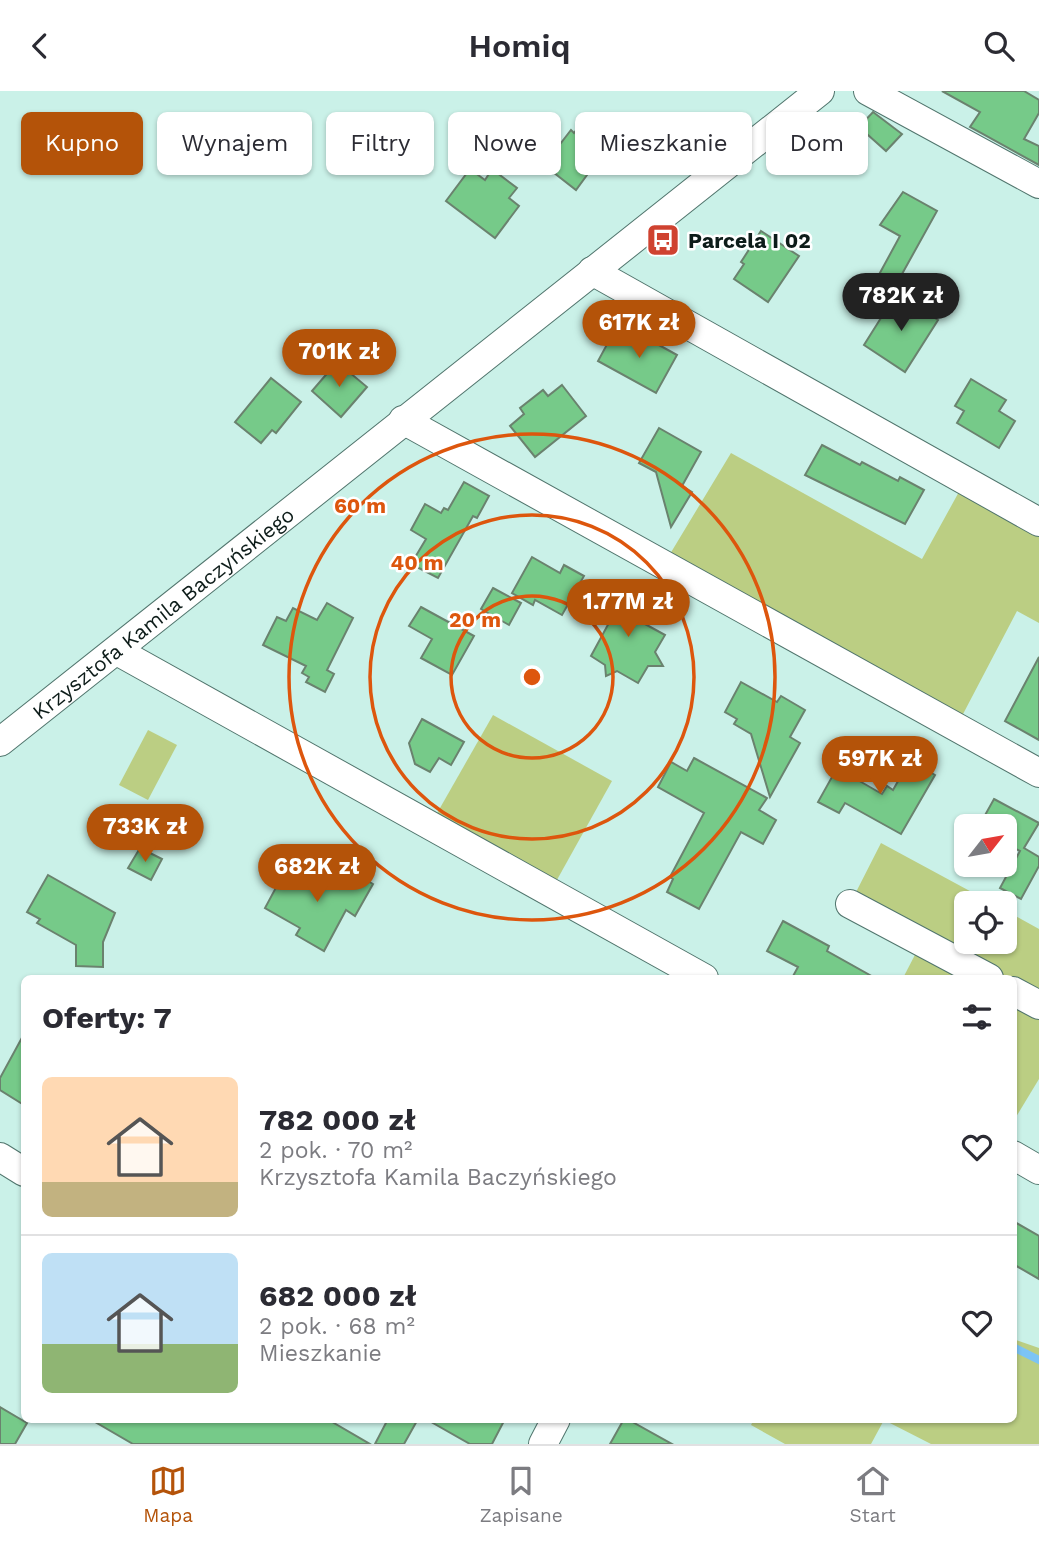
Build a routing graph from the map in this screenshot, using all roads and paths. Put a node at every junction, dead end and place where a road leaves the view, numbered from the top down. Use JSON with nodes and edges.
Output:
{"nodes":[{"id":1,"x":820,"y":91,"type":"edge"},
{"id":2,"x":868,"y":91,"type":"edge"},
{"id":3,"x":1039,"y":184,"type":"edge"},
{"id":4,"x":592,"y":271,"type":"junction"},
{"id":5,"x":403,"y":420,"type":"junction"},
{"id":6,"x":1039,"y":522,"type":"edge"},
{"id":7,"x":117,"y":652,"type":"junction"},
{"id":8,"x":0,"y":742,"type":"edge"},
{"id":9,"x":1039,"y":773,"type":"edge"},
{"id":10,"x":850,"y":904,"type":"dead end"},
{"id":11,"x":699,"y":975,"type":"edge"},
{"id":12,"x":983,"y":975,"type":"edge"},
{"id":13,"x":1017,"y":993,"type":"edge"},
{"id":14,"x":1039,"y":1005,"type":"edge"},
{"id":15,"x":0,"y":1157,"type":"edge"},
{"id":16,"x":1017,"y":1157,"type":"edge"},
{"id":17,"x":21,"y":1170,"type":"edge"},
{"id":18,"x":1039,"y":1170,"type":"edge"},
{"id":19,"x":554,"y":1423,"type":"edge"},
{"id":20,"x":543,"y":1444,"type":"edge"}],
"edges":[{"from":1,"to":4,"type":"street","name":"Krzysztofa Kamila Baczyńskiego"},
{"from":2,"to":3,"type":"street"},
{"from":4,"to":5,"type":"street","name":"Krzysztofa Kamila Baczyńskiego"},
{"from":4,"to":6,"type":"street"},
{"from":5,"to":7,"type":"street","name":"Krzysztofa Kamila Baczyńskiego"},
{"from":5,"to":9,"type":"street"},
{"from":7,"to":8,"type":"street","name":"Krzysztofa Kamila Baczyńskiego"},
{"from":7,"to":11,"type":"street"},
{"from":10,"to":12,"type":"street"},
{"from":13,"to":14,"type":"street"},
{"from":15,"to":17,"type":"street"},
{"from":16,"to":18,"type":"street"},
{"from":19,"to":20,"type":"street"}]}
